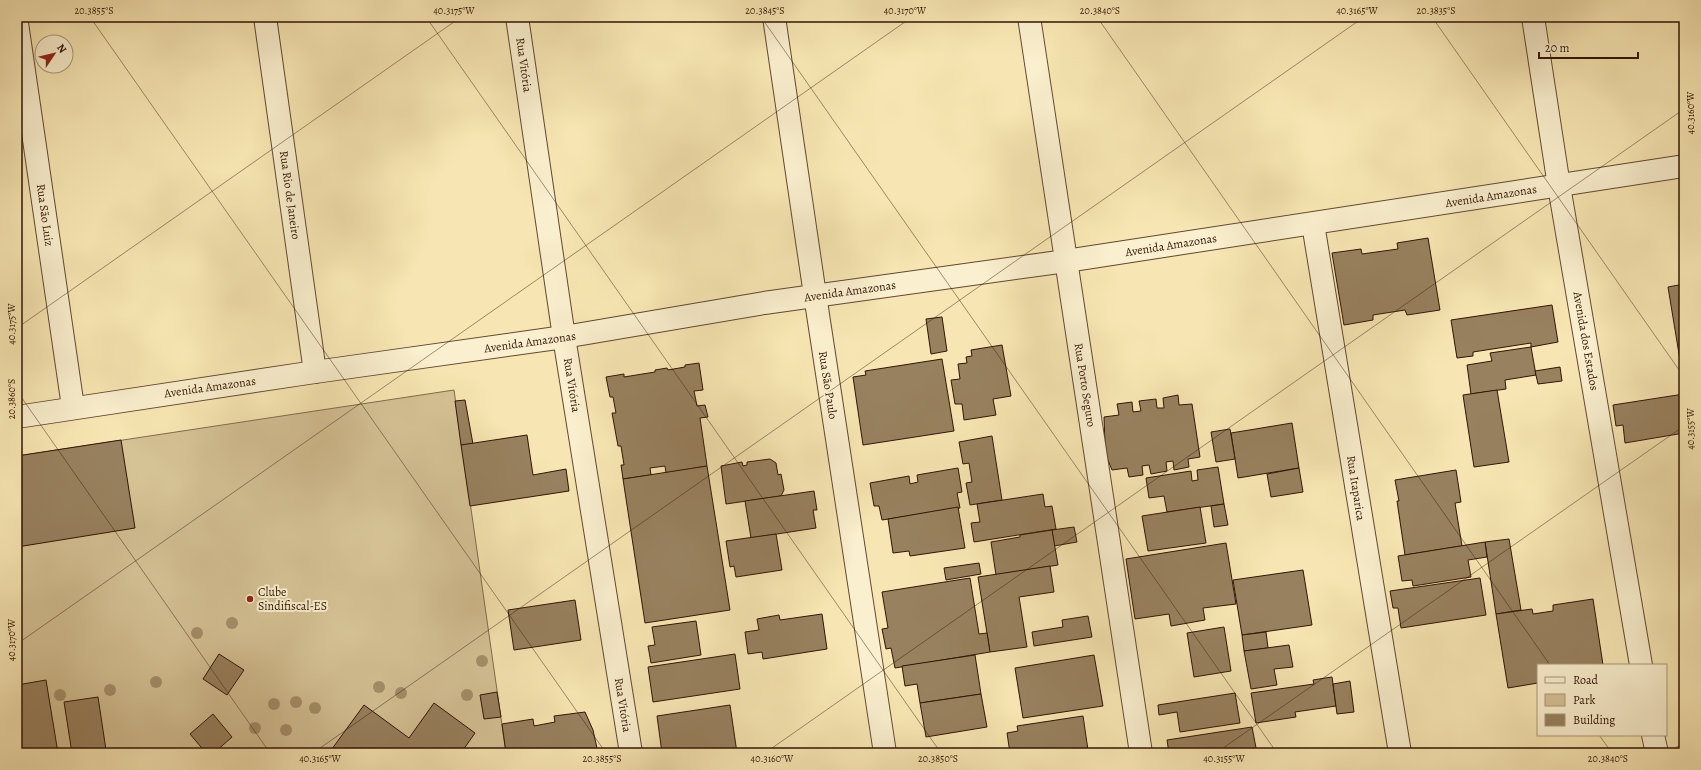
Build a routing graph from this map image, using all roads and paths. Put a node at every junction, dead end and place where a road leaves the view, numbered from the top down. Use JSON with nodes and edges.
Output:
{"nodes":[{"id":1,"x":265,"y":17,"type":"edge"},
{"id":2,"x":517,"y":17,"type":"edge"},
{"id":3,"x":774,"y":17,"type":"edge"},
{"id":4,"x":1029,"y":17,"type":"edge"},
{"id":5,"x":1532,"y":17,"type":"edge"},
{"id":6,"x":17,"y":23,"type":"edge"},
{"id":7,"x":1684,"y":166,"type":"edge"},
{"id":8,"x":1559,"y":186,"type":"junction"},
{"id":9,"x":1313,"y":224,"type":"junction"},
{"id":10,"x":1066,"y":261,"type":"junction"},
{"id":11,"x":815,"y":296,"type":"junction"},
{"id":12,"x":564,"y":337,"type":"junction"},
{"id":13,"x":315,"y":372,"type":"junction"},
{"id":14,"x":73,"y":407,"type":"junction"},
{"id":15,"x":17,"y":417,"type":"edge"},
{"id":16,"x":1641,"y":664,"type":"edge"},
{"id":17,"x":1653,"y":736,"type":"edge"},
{"id":18,"x":631,"y":753,"type":"edge"},
{"id":19,"x":885,"y":753,"type":"edge"},
{"id":20,"x":1141,"y":753,"type":"edge"},
{"id":21,"x":1400,"y":753,"type":"edge"},
{"id":22,"x":1656,"y":753,"type":"edge"}],
"edges":[{"from":1,"to":13,"type":"street","name":"Rua Rio de Janeiro"},
{"from":2,"to":12,"type":"street","name":"Rua Vitória"},
{"from":3,"to":11,"type":"street","name":"Rua São Paulo"},
{"from":4,"to":10,"type":"street","name":"Rua Porto Seguro"},
{"from":5,"to":8,"type":"street","name":"Avenida dos Estados"},
{"from":6,"to":14,"type":"street","name":"Rua São Luiz"},
{"from":7,"to":8,"type":"street","name":"Avenida Amazonas"},
{"from":8,"to":9,"type":"street","name":"Avenida Amazonas"},
{"from":8,"to":16,"type":"street","name":"Avenida dos Estados"},
{"from":9,"to":10,"type":"street","name":"Avenida Amazonas"},
{"from":9,"to":21,"type":"street","name":"Rua Itaparica"},
{"from":10,"to":11,"type":"street","name":"Avenida Amazonas"},
{"from":10,"to":20,"type":"street","name":"Rua Porto Seguro"},
{"from":11,"to":12,"type":"street","name":"Avenida Amazonas"},
{"from":11,"to":19,"type":"street","name":"Rua São Paulo"},
{"from":12,"to":13,"type":"street","name":"Avenida Amazonas"},
{"from":12,"to":18,"type":"street","name":"Rua Vitória"},
{"from":13,"to":14,"type":"street","name":"Avenida Amazonas"},
{"from":14,"to":15,"type":"street","name":"Avenida Amazonas"},
{"from":17,"to":22,"type":"street"}]}
